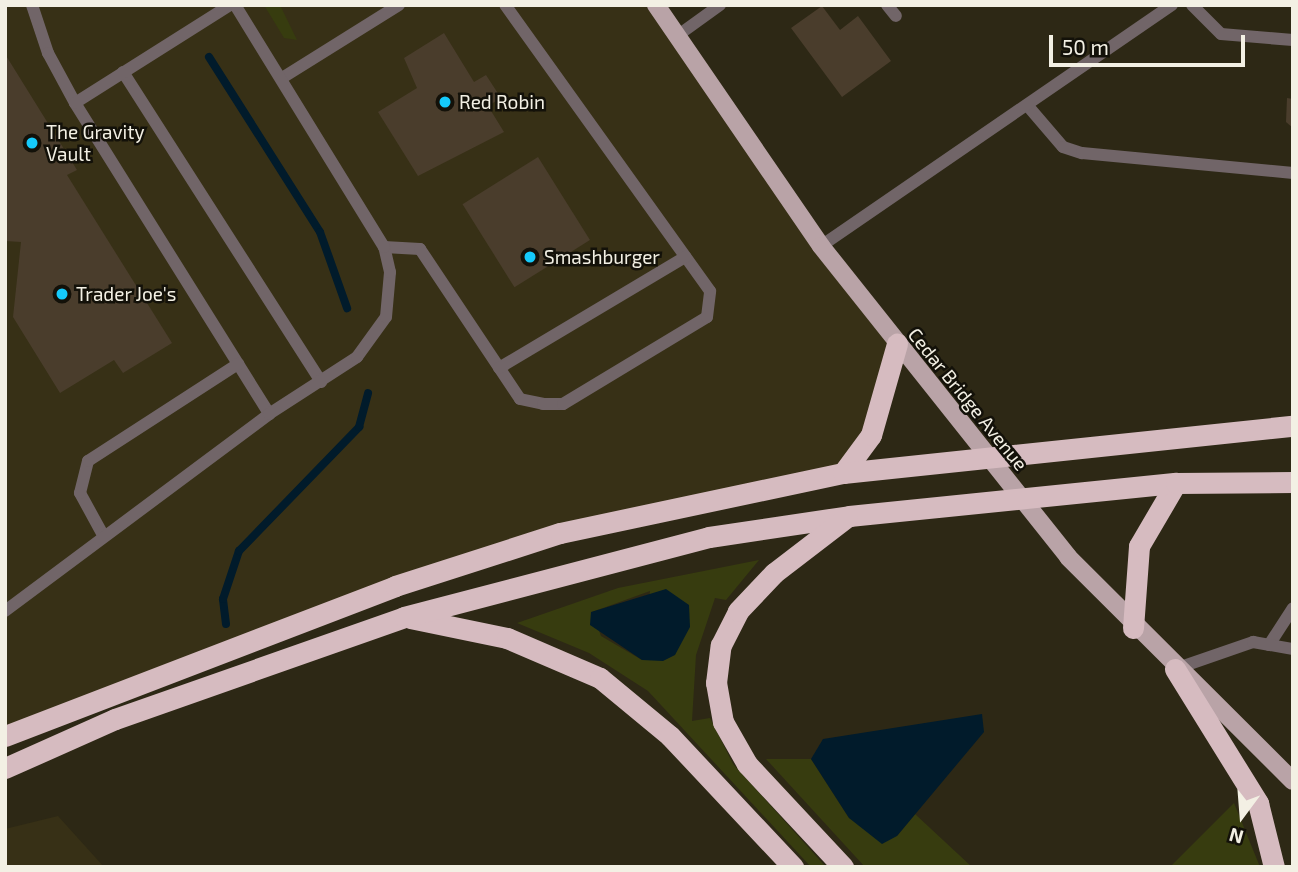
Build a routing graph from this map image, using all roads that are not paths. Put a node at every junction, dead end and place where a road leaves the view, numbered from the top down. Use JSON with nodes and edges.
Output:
{"nodes":[{"id":1,"x":32,"y":5,"type":"edge"},
{"id":2,"x":232,"y":5,"type":"edge"},
{"id":3,"x":399,"y":5,"type":"edge"},
{"id":4,"x":505,"y":5,"type":"edge"},
{"id":5,"x":656,"y":5,"type":"edge"},
{"id":6,"x":720,"y":5,"type":"edge"},
{"id":7,"x":887,"y":5,"type":"edge"},
{"id":8,"x":1171,"y":5,"type":"edge"},
{"id":9,"x":1192,"y":5,"type":"edge"},
{"id":10,"x":896,"y":16,"type":"dead end"},
{"id":11,"x":677,"y":36,"type":"junction"},
{"id":12,"x":1293,"y":40,"type":"edge"},
{"id":13,"x":123,"y":72,"type":"junction"},
{"id":14,"x":282,"y":78,"type":"junction"},
{"id":15,"x":75,"y":103,"type":"junction"},
{"id":16,"x":1027,"y":104,"type":"junction"},
{"id":17,"x":1293,"y":173,"type":"edge"},
{"id":18,"x":821,"y":246,"type":"junction"},
{"id":19,"x":384,"y":247,"type":"junction"},
{"id":20,"x":685,"y":257,"type":"junction"},
{"id":21,"x":897,"y":344,"type":"junction"},
{"id":22,"x":237,"y":363,"type":"junction"},
{"id":23,"x":499,"y":368,"type":"junction"},
{"id":24,"x":321,"y":382,"type":"junction"},
{"id":25,"x":269,"y":414,"type":"junction"},
{"id":26,"x":1293,"y":426,"type":"edge"},
{"id":27,"x":986,"y":456,"type":"junction"},
{"id":28,"x":843,"y":473,"type":"junction"},
{"id":29,"x":1293,"y":482,"type":"edge"},
{"id":30,"x":1176,"y":483,"type":"junction"},
{"id":31,"x":1021,"y":499,"type":"junction"},
{"id":32,"x":849,"y":516,"type":"junction"},
{"id":33,"x":103,"y":535,"type":"junction"},
{"id":34,"x":1293,"y":608,"type":"edge"},
{"id":35,"x":5,"y":611,"type":"edge"},
{"id":36,"x":404,"y":617,"type":"junction"},
{"id":37,"x":1133,"y":628,"type":"junction"},
{"id":38,"x":1269,"y":645,"type":"junction"},
{"id":39,"x":1293,"y":649,"type":"edge"},
{"id":40,"x":1175,"y":669,"type":"junction"},
{"id":41,"x":5,"y":736,"type":"edge"},
{"id":42,"x":5,"y":768,"type":"edge"},
{"id":43,"x":1293,"y":781,"type":"edge"},
{"id":44,"x":793,"y":867,"type":"edge"},
{"id":45,"x":843,"y":867,"type":"edge"},
{"id":46,"x":1274,"y":867,"type":"edge"}],
"edges":[{"from":1,"to":15,"type":"lane"},
{"from":2,"to":13,"type":"lane"},
{"from":2,"to":14,"type":"lane"},
{"from":3,"to":14,"type":"lane"},
{"from":4,"to":20,"type":"lane"},
{"from":5,"to":11,"type":"main road","name":"Cedar Bridge Avenue"},
{"from":6,"to":11,"type":"lane"},
{"from":7,"to":10,"type":"lane"},
{"from":8,"to":16,"type":"lane"},
{"from":9,"to":12,"type":"lane"},
{"from":11,"to":18,"type":"main road","name":"Cedar Bridge Avenue"},
{"from":13,"to":15,"type":"lane"},
{"from":13,"to":24,"type":"lane"},
{"from":14,"to":19,"type":"lane"},
{"from":15,"to":22,"type":"lane"},
{"from":16,"to":17,"type":"lane"},
{"from":16,"to":18,"type":"lane"},
{"from":18,"to":21,"type":"main road","name":"Cedar Bridge Avenue"},
{"from":19,"to":23,"type":"lane"},
{"from":19,"to":24,"type":"lane"},
{"from":20,"to":23,"type":"lane"},
{"from":20,"to":23,"type":"lane"},
{"from":21,"to":27,"type":"main road","name":"Cedar Bridge Avenue"},
{"from":21,"to":28,"type":"highway"},
{"from":22,"to":25,"type":"lane"},
{"from":22,"to":33,"type":"lane"},
{"from":24,"to":25,"type":"lane"},
{"from":25,"to":33,"type":"lane"},
{"from":26,"to":27,"type":"highway"},
{"from":27,"to":28,"type":"highway"},
{"from":27,"to":31,"type":"main road","name":"Cedar Bridge Avenue"},
{"from":28,"to":41,"type":"highway"},
{"from":29,"to":30,"type":"highway"},
{"from":30,"to":31,"type":"highway"},
{"from":30,"to":37,"type":"highway"},
{"from":31,"to":32,"type":"highway"},
{"from":31,"to":37,"type":"main road","name":"Cedar Bridge Avenue"},
{"from":32,"to":36,"type":"highway"},
{"from":32,"to":45,"type":"highway"},
{"from":33,"to":35,"type":"lane"},
{"from":34,"to":38,"type":"lane"},
{"from":36,"to":42,"type":"highway"},
{"from":36,"to":44,"type":"highway"},
{"from":37,"to":40,"type":"main road","name":"Cedar Bridge Avenue"},
{"from":38,"to":39,"type":"lane"},
{"from":38,"to":40,"type":"lane"},
{"from":40,"to":43,"type":"main road","name":"Cedar Bridge Avenue"},
{"from":40,"to":46,"type":"highway"}]}
